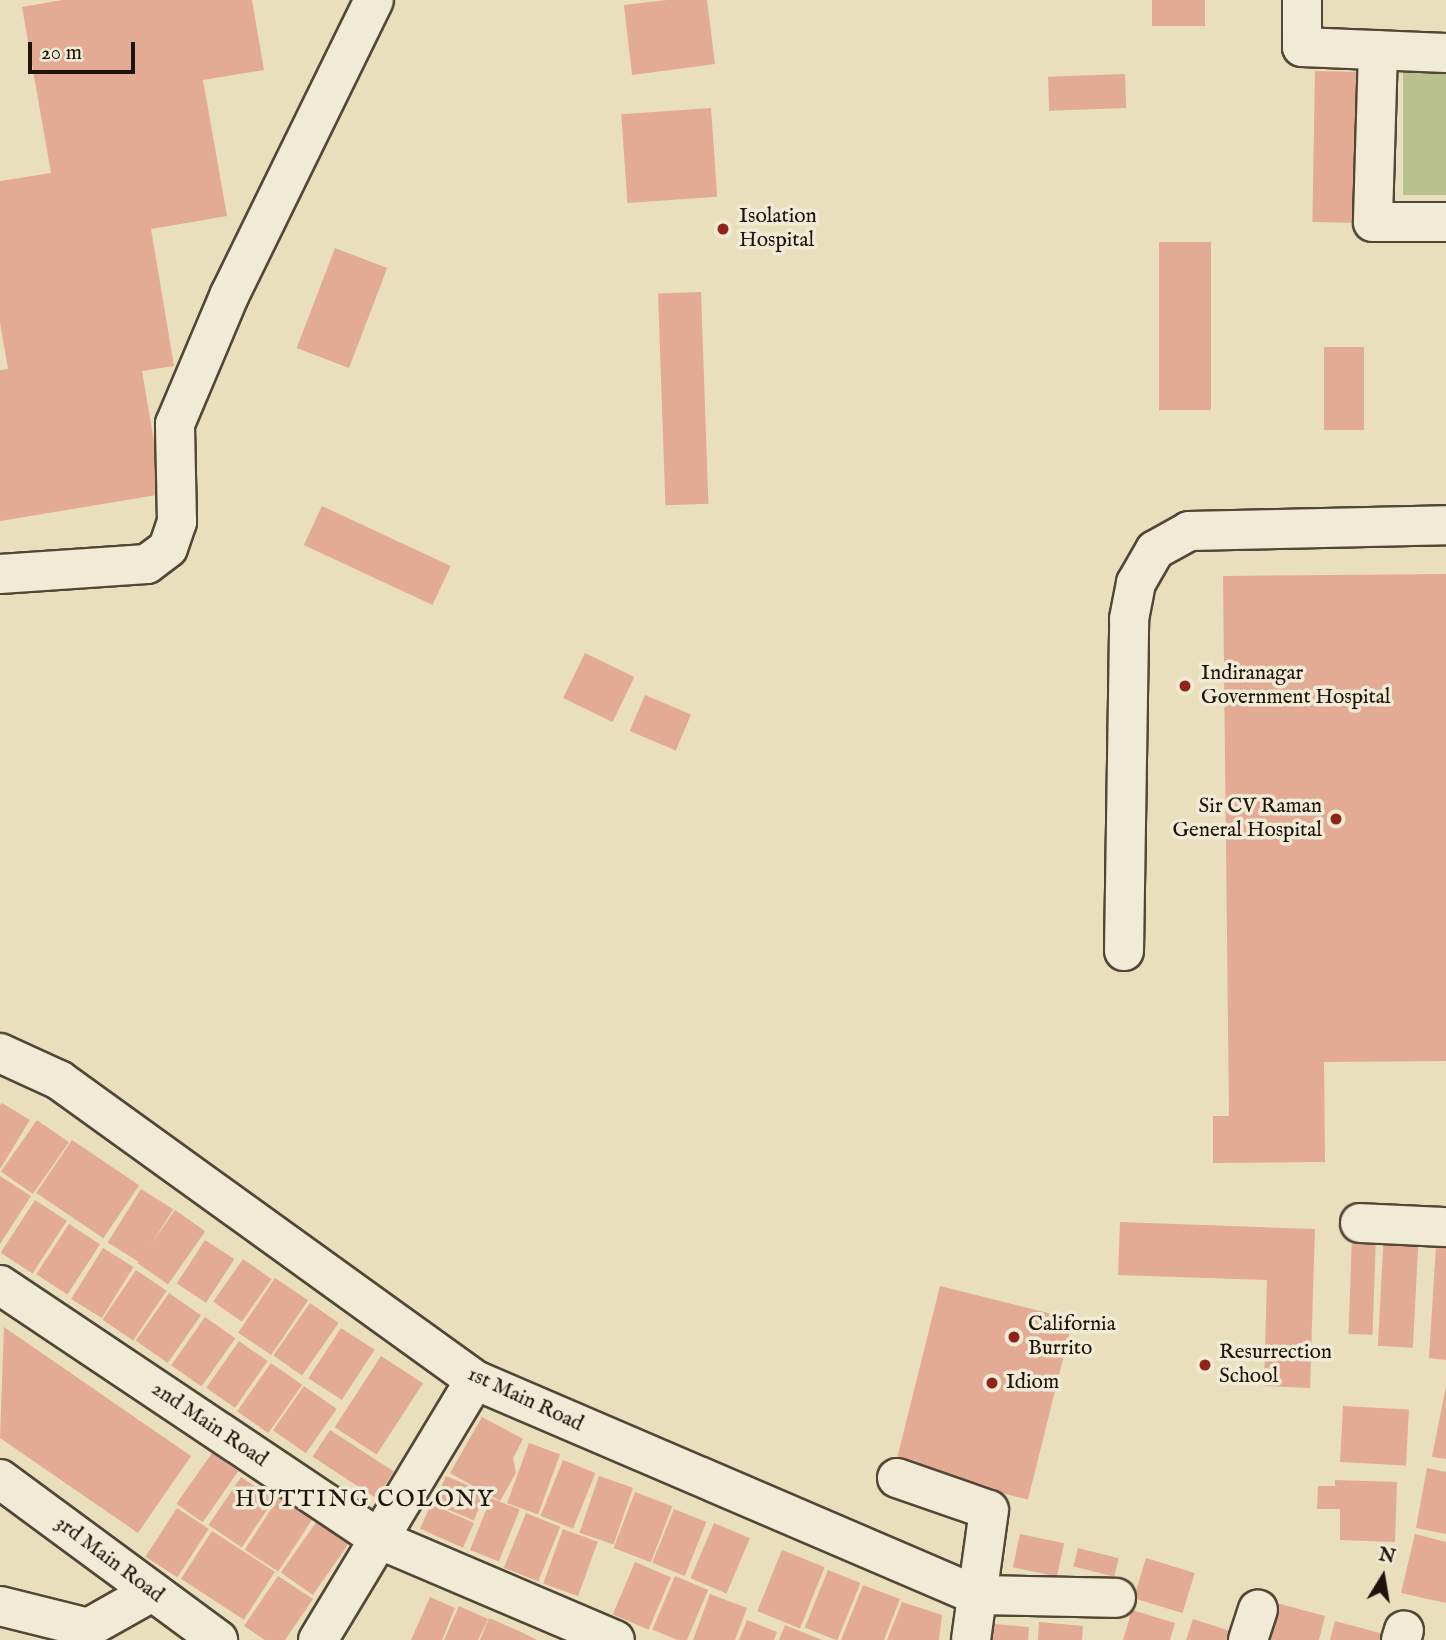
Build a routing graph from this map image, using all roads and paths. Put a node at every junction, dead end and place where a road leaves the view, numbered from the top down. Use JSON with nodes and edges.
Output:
{"nodes":[{"id":1,"x":374,"y":0,"type":"edge"},
{"id":2,"x":1302,"y":0,"type":"edge"},
{"id":3,"x":1378,"y":50,"type":"junction"},
{"id":4,"x":1446,"y":53,"type":"edge"},
{"id":5,"x":1446,"y":222,"type":"edge"},
{"id":6,"x":1446,"y":525,"type":"edge"},
{"id":7,"x":0,"y":574,"type":"edge"},
{"id":8,"x":1124,"y":951,"type":"dead end"},
{"id":9,"x":0,"y":1053,"type":"edge"},
{"id":10,"x":1360,"y":1223,"type":"dead end"},
{"id":11,"x":1446,"y":1227,"type":"edge"},
{"id":12,"x":0,"y":1285,"type":"edge"},
{"id":13,"x":475,"y":1380,"type":"junction"},
{"id":14,"x":897,"y":1478,"type":"dead end"},
{"id":15,"x":0,"y":1479,"type":"edge"},
{"id":16,"x":383,"y":1541,"type":"junction"},
{"id":17,"x":152,"y":1592,"type":"junction"},
{"id":18,"x":976,"y":1595,"type":"junction"},
{"id":19,"x":1116,"y":1598,"type":"dead end"},
{"id":20,"x":0,"y":1605,"type":"edge"},
{"id":21,"x":218,"y":1640,"type":"edge"},
{"id":22,"x":318,"y":1640,"type":"edge"},
{"id":23,"x":615,"y":1640,"type":"edge"},
{"id":24,"x":971,"y":1640,"type":"edge"}],
"edges":[{"from":1,"to":7,"type":"street"},
{"from":2,"to":3,"type":"street"},
{"from":3,"to":4,"type":"street"},
{"from":3,"to":5,"type":"street"},
{"from":6,"to":8,"type":"street"},
{"from":9,"to":13,"type":"street","name":"1st Main Road"},
{"from":10,"to":11,"type":"street"},
{"from":12,"to":16,"type":"street","name":"2nd Main Road"},
{"from":13,"to":16,"type":"street"},
{"from":13,"to":18,"type":"street","name":"1st Main Road"},
{"from":14,"to":18,"type":"street"},
{"from":15,"to":17,"type":"street","name":"3rd Main Road"},
{"from":16,"to":22,"type":"street"},
{"from":16,"to":23,"type":"street","name":"2nd Main Road"},
{"from":17,"to":20,"type":"street"},
{"from":17,"to":21,"type":"street","name":"3rd Main Road"},
{"from":18,"to":19,"type":"street","name":"1st Main Road"},
{"from":18,"to":24,"type":"street"}]}
